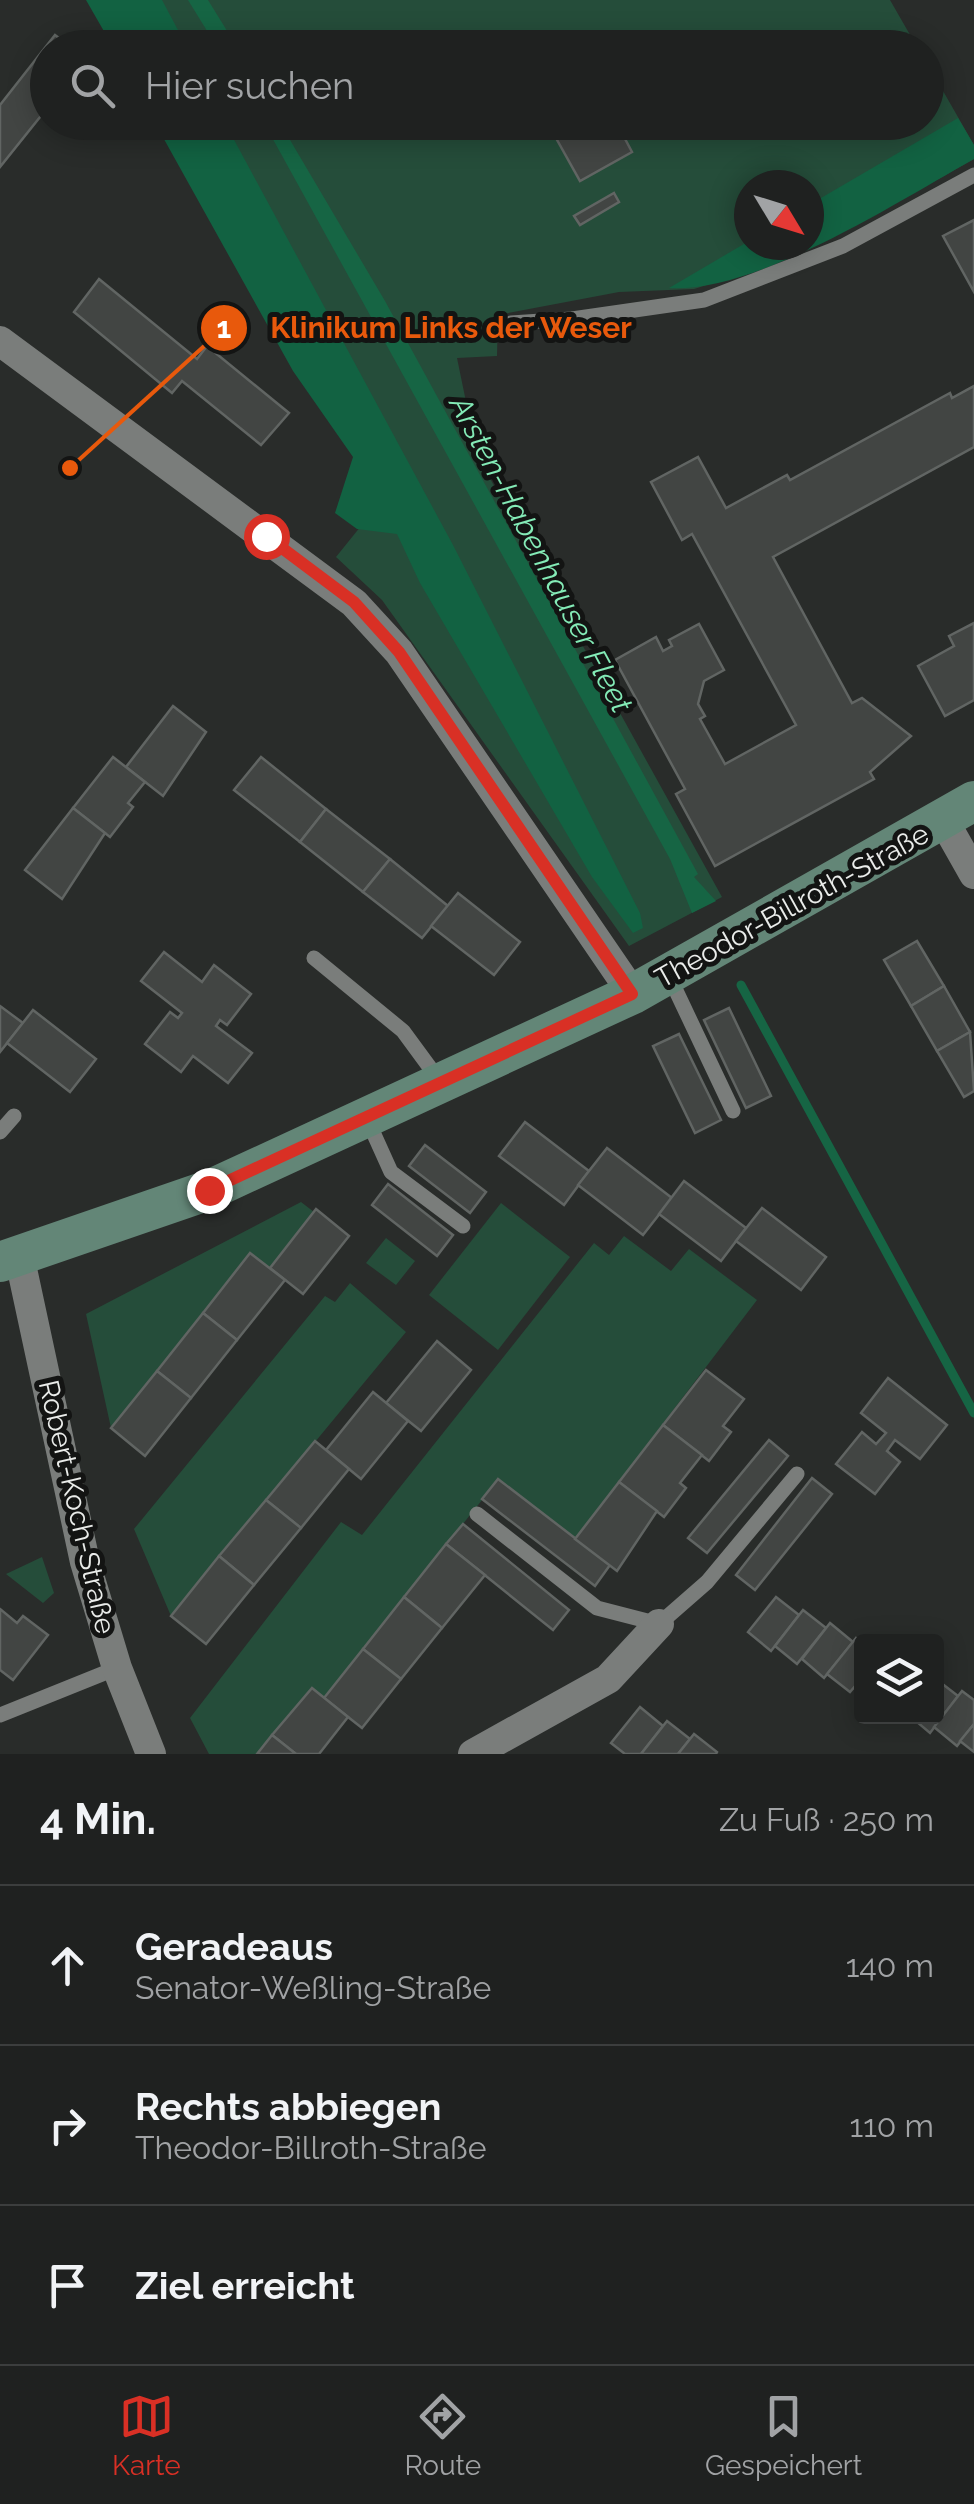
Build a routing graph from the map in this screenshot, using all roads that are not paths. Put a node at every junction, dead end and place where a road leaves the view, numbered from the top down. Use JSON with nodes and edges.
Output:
{"nodes":[{"id":1,"x":974,"y":175,"type":"edge"},
{"id":2,"x":511,"y":323,"type":"dead end"},
{"id":3,"x":0,"y":341,"type":"edge"},
{"id":4,"x":959,"y":811,"type":"edge"},
{"id":5,"x":974,"y":874,"type":"edge"},
{"id":6,"x":314,"y":958,"type":"dead end"},
{"id":7,"x":668,"y":974,"type":"junction"},
{"id":8,"x":632,"y":994,"type":"junction"},
{"id":9,"x":441,"y":1084,"type":"junction"},
{"id":10,"x":733,"y":1110,"type":"dead end"},
{"id":11,"x":14,"y":1116,"type":"dead end"},
{"id":12,"x":366,"y":1117,"type":"junction"},
{"id":13,"x":0,"y":1132,"type":"edge"},
{"id":14,"x":463,"y":1226,"type":"dead end"},
{"id":15,"x":10,"y":1258,"type":"edge"},
{"id":16,"x":797,"y":1474,"type":"dead end"},
{"id":17,"x":477,"y":1514,"type":"dead end"},
{"id":18,"x":660,"y":1624,"type":"junction"},
{"id":19,"x":117,"y":1668,"type":"junction"},
{"id":20,"x":62,"y":1690,"type":"junction"},
{"id":21,"x":0,"y":1715,"type":"edge"},
{"id":22,"x":0,"y":1727,"type":"edge"},
{"id":23,"x":151,"y":1754,"type":"edge"},
{"id":24,"x":473,"y":1754,"type":"edge"}],
"edges":[{"from":1,"to":2,"type":"lane"},
{"from":3,"to":8,"type":"street"},
{"from":4,"to":5,"type":"street"},
{"from":4,"to":7,"type":"street","name":"Theodor-Billroth-Straße"},
{"from":6,"to":9,"type":"lane"},
{"from":7,"to":8,"type":"street","name":"Theodor-Billroth-Straße"},
{"from":7,"to":10,"type":"lane"},
{"from":8,"to":9,"type":"street","name":"Theodor-Billroth-Straße"},
{"from":9,"to":12,"type":"street","name":"Theodor-Billroth-Straße"},
{"from":11,"to":13,"type":"lane"},
{"from":12,"to":14,"type":"lane"},
{"from":12,"to":15,"type":"street","name":"Theodor-Billroth-Straße"},
{"from":15,"to":19,"type":"street","name":"Robert-Koch-Straße"},
{"from":16,"to":18,"type":"lane"},
{"from":17,"to":18,"type":"lane"},
{"from":18,"to":24,"type":"street"},
{"from":19,"to":20,"type":"lane"},
{"from":19,"to":23,"type":"street","name":"Robert-Koch-Straße"},
{"from":20,"to":21,"type":"lane"},
{"from":20,"to":22,"type":"lane"}]}
